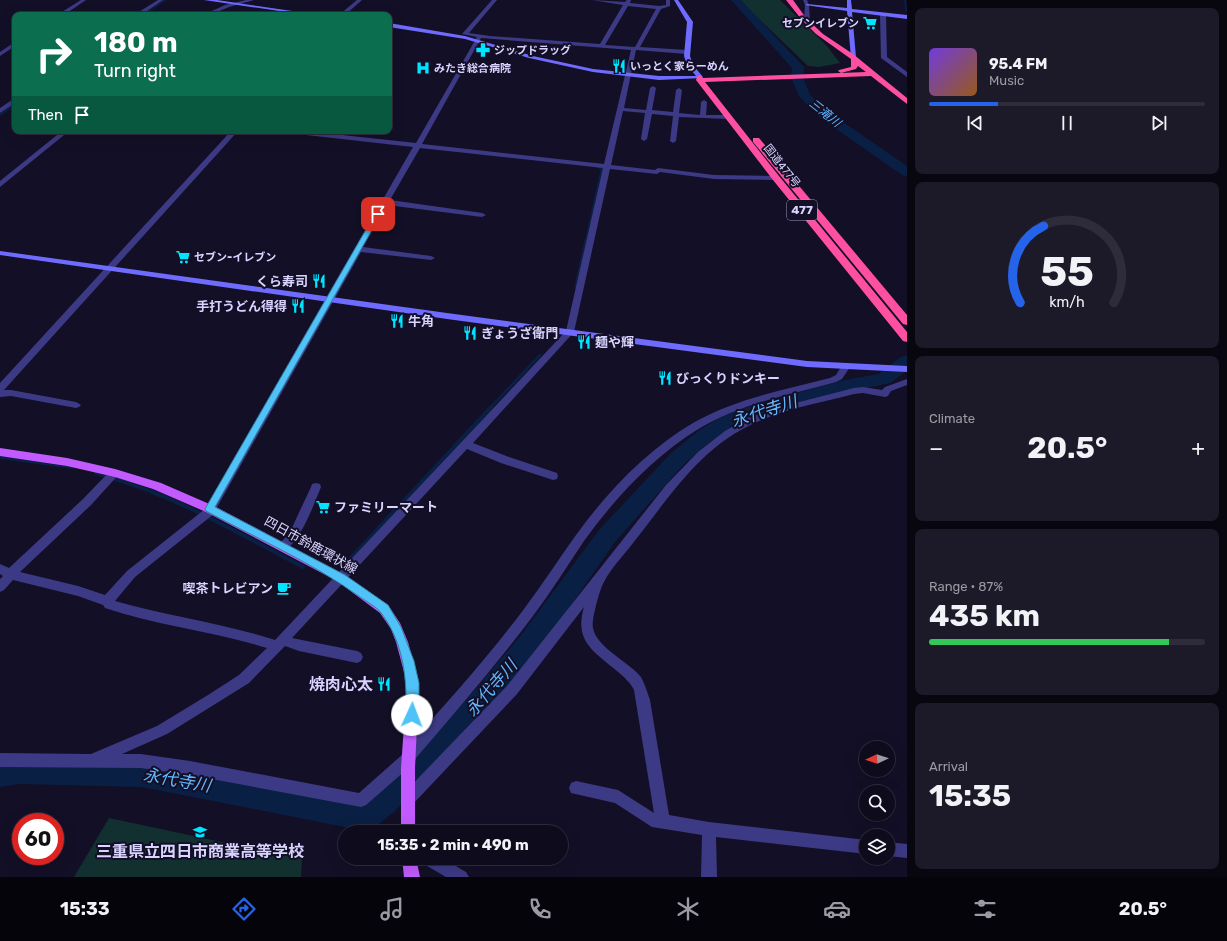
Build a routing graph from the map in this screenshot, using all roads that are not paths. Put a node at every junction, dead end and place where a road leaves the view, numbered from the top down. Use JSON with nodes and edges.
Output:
{"nodes":[{"id":1,"x":84,"y":0,"type":"edge"},
{"id":2,"x":161,"y":0,"type":"edge"},
{"id":3,"x":206,"y":0,"type":"edge"},
{"id":4,"x":252,"y":0,"type":"edge"},
{"id":5,"x":360,"y":0,"type":"edge"},
{"id":6,"x":495,"y":0,"type":"edge"},
{"id":7,"x":594,"y":0,"type":"edge"},
{"id":8,"x":668,"y":0,"type":"edge"},
{"id":9,"x":676,"y":0,"type":"edge"},
{"id":10,"x":789,"y":0,"type":"edge"},
{"id":11,"x":797,"y":0,"type":"edge"},
{"id":12,"x":849,"y":0,"type":"edge"},
{"id":13,"x":221,"y":2,"type":"junction"},
{"id":14,"x":628,"y":2,"type":"edge"},
{"id":15,"x":806,"y":2,"type":"edge"},
{"id":16,"x":236,"y":4,"type":"junction"},
{"id":17,"x":659,"y":8,"type":"junction"},
{"id":18,"x":215,"y":10,"type":"junction"},
{"id":19,"x":850,"y":11,"type":"junction"},
{"id":20,"x":65,"y":12,"type":"edge"},
{"id":21,"x":142,"y":12,"type":"edge"},
{"id":22,"x":211,"y":12,"type":"edge"},
{"id":23,"x":295,"y":12,"type":"edge"},
{"id":24,"x":346,"y":12,"type":"edge"},
{"id":25,"x":883,"y":15,"type":"junction"},
{"id":26,"x":907,"y":17,"type":"edge"},
{"id":27,"x":807,"y":22,"type":"junction"},
{"id":28,"x":392,"y":25,"type":"edge"},
{"id":29,"x":478,"y":38,"type":"junction"},
{"id":30,"x":602,"y":45,"type":"junction"},
{"id":31,"x":12,"y":46,"type":"edge"},
{"id":32,"x":636,"y":48,"type":"junction"},
{"id":33,"x":687,"y":52,"type":"junction"},
{"id":34,"x":0,"y":54,"type":"edge"},
{"id":35,"x":854,"y":60,"type":"junction"},
{"id":36,"x":873,"y":74,"type":"junction"},
{"id":37,"x":627,"y":75,"type":"junction"},
{"id":38,"x":907,"y":75,"type":"edge"},
{"id":39,"x":728,"y":78,"type":"junction"},
{"id":40,"x":700,"y":79,"type":"junction"},
{"id":41,"x":653,"y":88,"type":"dead end"},
{"id":42,"x":679,"y":90,"type":"dead end"},
{"id":43,"x":0,"y":99,"type":"edge"},
{"id":44,"x":12,"y":100,"type":"edge"},
{"id":45,"x":12,"y":102,"type":"edge"},
{"id":46,"x":704,"y":102,"type":"dead end"},
{"id":47,"x":907,"y":102,"type":"edge"},
{"id":48,"x":619,"y":109,"type":"junction"},
{"id":49,"x":0,"y":111,"type":"edge"},
{"id":50,"x":649,"y":112,"type":"junction"},
{"id":51,"x":676,"y":115,"type":"junction"},
{"id":52,"x":728,"y":116,"type":"junction"},
{"id":53,"x":704,"y":117,"type":"junction"},
{"id":54,"x":62,"y":134,"type":"edge"},
{"id":55,"x":231,"y":134,"type":"edge"},
{"id":56,"x":316,"y":134,"type":"edge"},
{"id":57,"x":753,"y":136,"type":"junction"},
{"id":58,"x":644,"y":138,"type":"dead end"},
{"id":59,"x":673,"y":141,"type":"dead end"},
{"id":60,"x":417,"y":145,"type":"junction"},
{"id":61,"x":608,"y":166,"type":"junction"},
{"id":62,"x":776,"y":178,"type":"junction"},
{"id":63,"x":0,"y":185,"type":"edge"},
{"id":64,"x":384,"y":202,"type":"junction"},
{"id":65,"x":482,"y":215,"type":"dead end"},
{"id":66,"x":359,"y":249,"type":"junction"},
{"id":67,"x":0,"y":252,"type":"edge"},
{"id":68,"x":431,"y":258,"type":"dead end"},
{"id":69,"x":110,"y":268,"type":"junction"},
{"id":70,"x":330,"y":299,"type":"junction"},
{"id":71,"x":907,"y":322,"type":"edge"},
{"id":72,"x":570,"y":332,"type":"junction"},
{"id":73,"x":907,"y":339,"type":"edge"},
{"id":74,"x":845,"y":367,"type":"junction"},
{"id":75,"x":907,"y":369,"type":"edge"},
{"id":76,"x":907,"y":382,"type":"edge"},
{"id":77,"x":0,"y":389,"type":"edge"},
{"id":78,"x":0,"y":394,"type":"edge"},
{"id":79,"x":76,"y":405,"type":"dead end"},
{"id":80,"x":466,"y":444,"type":"junction"},
{"id":81,"x":0,"y":452,"type":"edge"},
{"id":82,"x":115,"y":473,"type":"junction"},
{"id":83,"x":553,"y":476,"type":"dead end"},
{"id":84,"x":316,"y":487,"type":"dead end"},
{"id":85,"x":211,"y":510,"type":"junction"},
{"id":86,"x":282,"y":547,"type":"junction"},
{"id":87,"x":5,"y":572,"type":"edge"},
{"id":88,"x":341,"y":578,"type":"junction"},
{"id":89,"x":598,"y":580,"type":"junction"},
{"id":90,"x":0,"y":587,"type":"edge"},
{"id":91,"x":107,"y":601,"type":"junction"},
{"id":92,"x":280,"y":643,"type":"junction"},
{"id":93,"x":356,"y":657,"type":"dead end"},
{"id":94,"x":0,"y":760,"type":"edge"},
{"id":95,"x":409,"y":760,"type":"junction"},
{"id":96,"x":91,"y":761,"type":"junction"},
{"id":97,"x":576,"y":788,"type":"dead end"},
{"id":98,"x":408,"y":793,"type":"junction"},
{"id":99,"x":663,"y":822,"type":"junction"},
{"id":100,"x":408,"y":825,"type":"edge"},
{"id":101,"x":709,"y":829,"type":"junction"},
{"id":102,"x":859,"y":846,"type":"edge"},
{"id":103,"x":895,"y":850,"type":"edge"},
{"id":104,"x":907,"y":851,"type":"edge"},
{"id":105,"x":410,"y":865,"type":"edge"},
{"id":106,"x":439,"y":865,"type":"edge"},
{"id":107,"x":412,"y":877,"type":"edge"},
{"id":108,"x":460,"y":877,"type":"edge"},
{"id":109,"x":709,"y":877,"type":"edge"}],
"edges":[{"from":1,"to":20,"type":"street"},
{"from":2,"to":21,"type":"street"},
{"from":3,"to":13,"type":"street"},
{"from":4,"to":16,"type":"street"},
{"from":5,"to":24,"type":"street"},
{"from":6,"to":29,"type":"street"},
{"from":7,"to":14,"type":"street"},
{"from":8,"to":17,"type":"street"},
{"from":9,"to":33,"type":"street"},
{"from":10,"to":27,"type":"highway"},
{"from":11,"to":15,"type":"street"},
{"from":12,"to":19,"type":"street"},
{"from":13,"to":16,"type":"street"},
{"from":13,"to":18,"type":"street"},
{"from":14,"to":17,"type":"street"},
{"from":14,"to":30,"type":"street"},
{"from":15,"to":19,"type":"street"},
{"from":15,"to":27,"type":"street"},
{"from":16,"to":18,"type":"street"},
{"from":16,"to":23,"type":"street"},
{"from":17,"to":32,"type":"street"},
{"from":18,"to":22,"type":"street"},
{"from":19,"to":25,"type":"street"},
{"from":19,"to":35,"type":"street"},
{"from":25,"to":26,"type":"street"},
{"from":25,"to":38,"type":"street"},
{"from":27,"to":35,"type":"highway"},
{"from":28,"to":29,"type":"street"},
{"from":29,"to":30,"type":"street"},
{"from":29,"to":37,"type":"street"},
{"from":29,"to":60,"type":"street"},
{"from":30,"to":32,"type":"street"},
{"from":31,"to":34,"type":"street"},
{"from":32,"to":33,"type":"street"},
{"from":32,"to":37,"type":"street"},
{"from":33,"to":40,"type":"street"},
{"from":35,"to":36,"type":"highway"},
{"from":35,"to":39,"type":"highway"},
{"from":36,"to":39,"type":"highway"},
{"from":36,"to":47,"type":"highway"},
{"from":37,"to":40,"type":"street"},
{"from":37,"to":48,"type":"street"},
{"from":39,"to":40,"type":"highway"},
{"from":40,"to":52,"type":"highway","name":"国道477号","number":"477"},
{"from":40,"to":57,"type":"highway","name":"国道477号","number":"477"},
{"from":41,"to":50,"type":"street"},
{"from":42,"to":51,"type":"street"},
{"from":43,"to":44,"type":"street"},
{"from":45,"to":49,"type":"street"},
{"from":46,"to":53,"type":"street"},
{"from":48,"to":50,"type":"street"},
{"from":48,"to":61,"type":"street"},
{"from":50,"to":51,"type":"street"},
{"from":50,"to":58,"type":"street"},
{"from":51,"to":53,"type":"street"},
{"from":51,"to":59,"type":"street"},
{"from":52,"to":53,"type":"street"},
{"from":52,"to":62,"type":"highway","name":"国道477号","number":"477"},
{"from":54,"to":63,"type":"street"},
{"from":55,"to":69,"type":"street"},
{"from":56,"to":60,"type":"street"},
{"from":57,"to":62,"type":"highway"},
{"from":57,"to":71,"type":"highway","name":"国道477号","number":"477"},
{"from":60,"to":61,"type":"street"},
{"from":60,"to":64,"type":"street"},
{"from":61,"to":62,"type":"street"},
{"from":61,"to":72,"type":"street"},
{"from":62,"to":73,"type":"highway","name":"国道477号","number":"477"},
{"from":64,"to":65,"type":"street"},
{"from":64,"to":66,"type":"street"},
{"from":66,"to":68,"type":"street"},
{"from":66,"to":70,"type":"street"},
{"from":67,"to":69,"type":"street"},
{"from":69,"to":70,"type":"street"},
{"from":69,"to":77,"type":"street"},
{"from":70,"to":72,"type":"street"},
{"from":70,"to":85,"type":"street"},
{"from":72,"to":74,"type":"street"},
{"from":72,"to":80,"type":"street"},
{"from":74,"to":75,"type":"street"},
{"from":74,"to":95,"type":"street"},
{"from":76,"to":89,"type":"street"},
{"from":78,"to":79,"type":"street"},
{"from":80,"to":83,"type":"street"},
{"from":80,"to":88,"type":"street"},
{"from":81,"to":82,"type":"main road","name":"四日市鈴鹿環状線"},
{"from":82,"to":85,"type":"main road","name":"四日市鈴鹿環状線"},
{"from":82,"to":87,"type":"street"},
{"from":84,"to":86,"type":"street"},
{"from":85,"to":86,"type":"main road","name":"四日市鈴鹿環状線"},
{"from":85,"to":91,"type":"street"},
{"from":86,"to":88,"type":"main road","name":"四日市鈴鹿環状線"},
{"from":87,"to":90,"type":"street"},
{"from":87,"to":91,"type":"street"},
{"from":88,"to":92,"type":"street"},
{"from":88,"to":95,"type":"main road","name":"四日市鈴鹿環状線"},
{"from":89,"to":98,"type":"street"},
{"from":89,"to":99,"type":"street"},
{"from":91,"to":92,"type":"street"},
{"from":92,"to":93,"type":"street"},
{"from":92,"to":96,"type":"street"},
{"from":94,"to":96,"type":"street"},
{"from":95,"to":96,"type":"street"},
{"from":95,"to":98,"type":"main road","name":"四日市鈴鹿環状線"},
{"from":97,"to":99,"type":"street"},
{"from":98,"to":100,"type":"main road","name":"四日市鈴鹿環状線"},
{"from":99,"to":101,"type":"street"},
{"from":101,"to":102,"type":"street"},
{"from":101,"to":109,"type":"street"},
{"from":103,"to":104,"type":"street"},
{"from":105,"to":107,"type":"main road"},
{"from":106,"to":108,"type":"street"}]}
